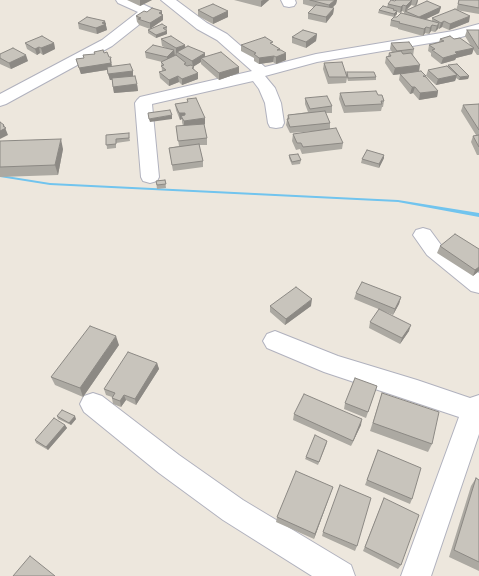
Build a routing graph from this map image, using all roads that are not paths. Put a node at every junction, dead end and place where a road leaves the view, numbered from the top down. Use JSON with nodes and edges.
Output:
{"nodes":[{"id":1,"x":123,"y":0,"type":"edge"},
{"id":2,"x":169,"y":0,"type":"edge"},
{"id":3,"x":148,"y":12,"type":"junction"},
{"id":4,"x":479,"y":28,"type":"edge"},
{"id":5,"x":258,"y":74,"type":"junction"},
{"id":6,"x":0,"y":101,"type":"edge"},
{"id":7,"x":276,"y":123,"type":"dead end"},
{"id":8,"x":150,"y":177,"type":"dead end"},
{"id":9,"x":423,"y":236,"type":"dead end"},
{"id":10,"x":479,"y":285,"type":"edge"},
{"id":11,"x":275,"y":341,"type":"dead end"},
{"id":12,"x":93,"y":404,"type":"dead end"},
{"id":13,"x":477,"y":411,"type":"edge"},
{"id":14,"x":340,"y":576,"type":"edge"},
{"id":15,"x":416,"y":576,"type":"edge"}],
"edges":[{"from":1,"to":3,"type":"street"},
{"from":2,"to":3,"type":"street"},
{"from":2,"to":5,"type":"street"},
{"from":3,"to":6,"type":"street"},
{"from":4,"to":5,"type":"street"},
{"from":5,"to":7,"type":"street"},
{"from":5,"to":8,"type":"street"},
{"from":9,"to":10,"type":"street"},
{"from":11,"to":13,"type":"street"},
{"from":12,"to":14,"type":"street"},
{"from":13,"to":15,"type":"street"}]}
